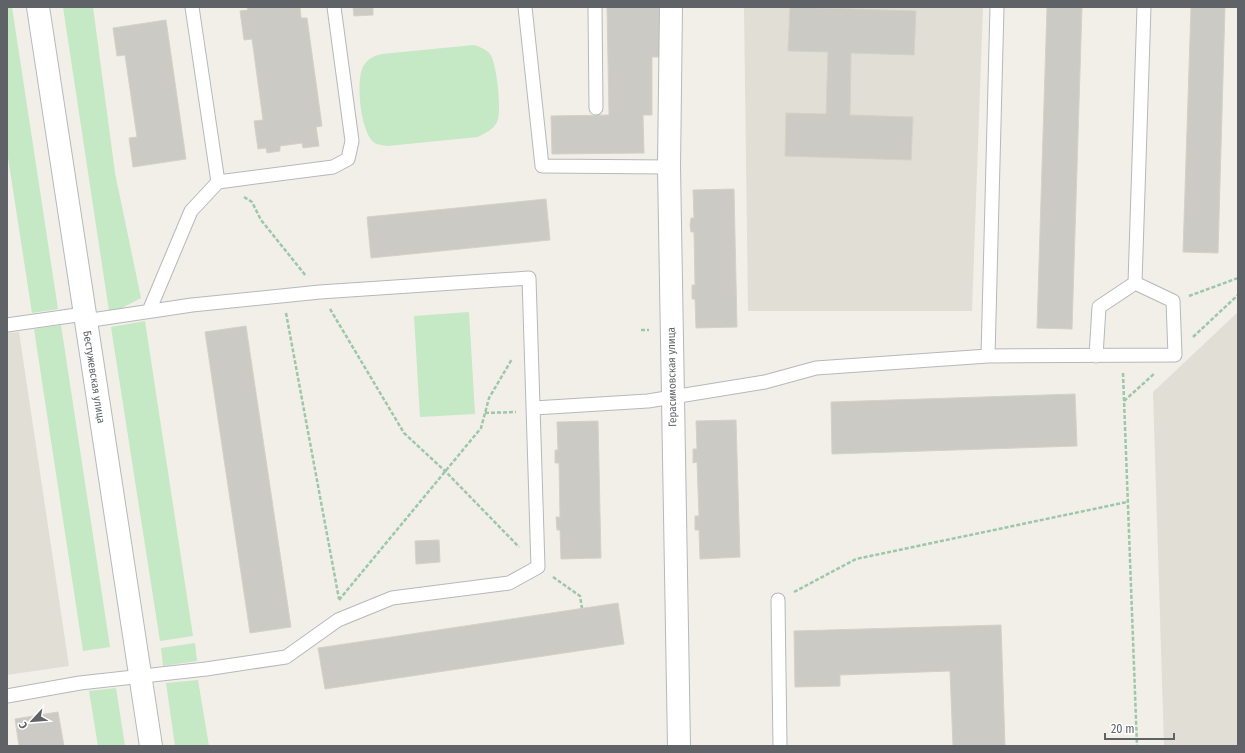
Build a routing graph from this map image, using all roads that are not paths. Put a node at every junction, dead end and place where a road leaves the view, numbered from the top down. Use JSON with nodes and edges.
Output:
{"nodes":[{"id":1,"x":38,"y":7,"type":"edge"},
{"id":2,"x":192,"y":7,"type":"edge"},
{"id":3,"x":334,"y":7,"type":"edge"},
{"id":4,"x":525,"y":7,"type":"edge"},
{"id":5,"x":595,"y":7,"type":"edge"},
{"id":6,"x":671,"y":7,"type":"edge"},
{"id":7,"x":997,"y":7,"type":"edge"},
{"id":8,"x":1144,"y":7,"type":"edge"},
{"id":9,"x":596,"y":108,"type":"dead end"},
{"id":10,"x":669,"y":167,"type":"junction"},
{"id":11,"x":218,"y":182,"type":"junction"},
{"id":12,"x":1135,"y":284,"type":"junction"},
{"id":13,"x":149,"y":311,"type":"junction"},
{"id":14,"x":85,"y":317,"type":"junction"},
{"id":15,"x":7,"y":325,"type":"edge"},
{"id":16,"x":988,"y":356,"type":"junction"},
{"id":17,"x":1096,"y":356,"type":"junction"},
{"id":18,"x":672,"y":397,"type":"junction"},
{"id":19,"x":534,"y":408,"type":"junction"},
{"id":20,"x":778,"y":600,"type":"road end"},
{"id":21,"x":140,"y":676,"type":"junction"},
{"id":22,"x":7,"y":696,"type":"edge"},
{"id":23,"x":151,"y":746,"type":"edge"},
{"id":24,"x":679,"y":746,"type":"edge"},
{"id":25,"x":780,"y":746,"type":"edge"}],
"edges":[{"from":1,"to":14,"type":"street","name":"Бестужевская улица"},
{"from":2,"to":11,"type":"lane"},
{"from":3,"to":11,"type":"lane"},
{"from":4,"to":10,"type":"lane"},
{"from":5,"to":9,"type":"lane"},
{"from":6,"to":10,"type":"street","name":"Герасимовская улица"},
{"from":7,"to":16,"type":"lane"},
{"from":8,"to":12,"type":"lane"},
{"from":10,"to":18,"type":"street","name":"Герасимовская улица"},
{"from":11,"to":13,"type":"lane"},
{"from":12,"to":17,"type":"lane"},
{"from":12,"to":17,"type":"lane"},
{"from":13,"to":14,"type":"lane"},
{"from":13,"to":19,"type":"lane"},
{"from":14,"to":15,"type":"lane"},
{"from":14,"to":21,"type":"street","name":"Бестужевская улица"},
{"from":16,"to":17,"type":"lane"},
{"from":16,"to":18,"type":"lane"},
{"from":18,"to":19,"type":"lane"},
{"from":18,"to":24,"type":"street","name":"Герасимовская улица"},
{"from":19,"to":21,"type":"lane"},
{"from":20,"to":25,"type":"lane"},
{"from":21,"to":22,"type":"lane"},
{"from":21,"to":23,"type":"street","name":"Бестужевская улица"}]}
